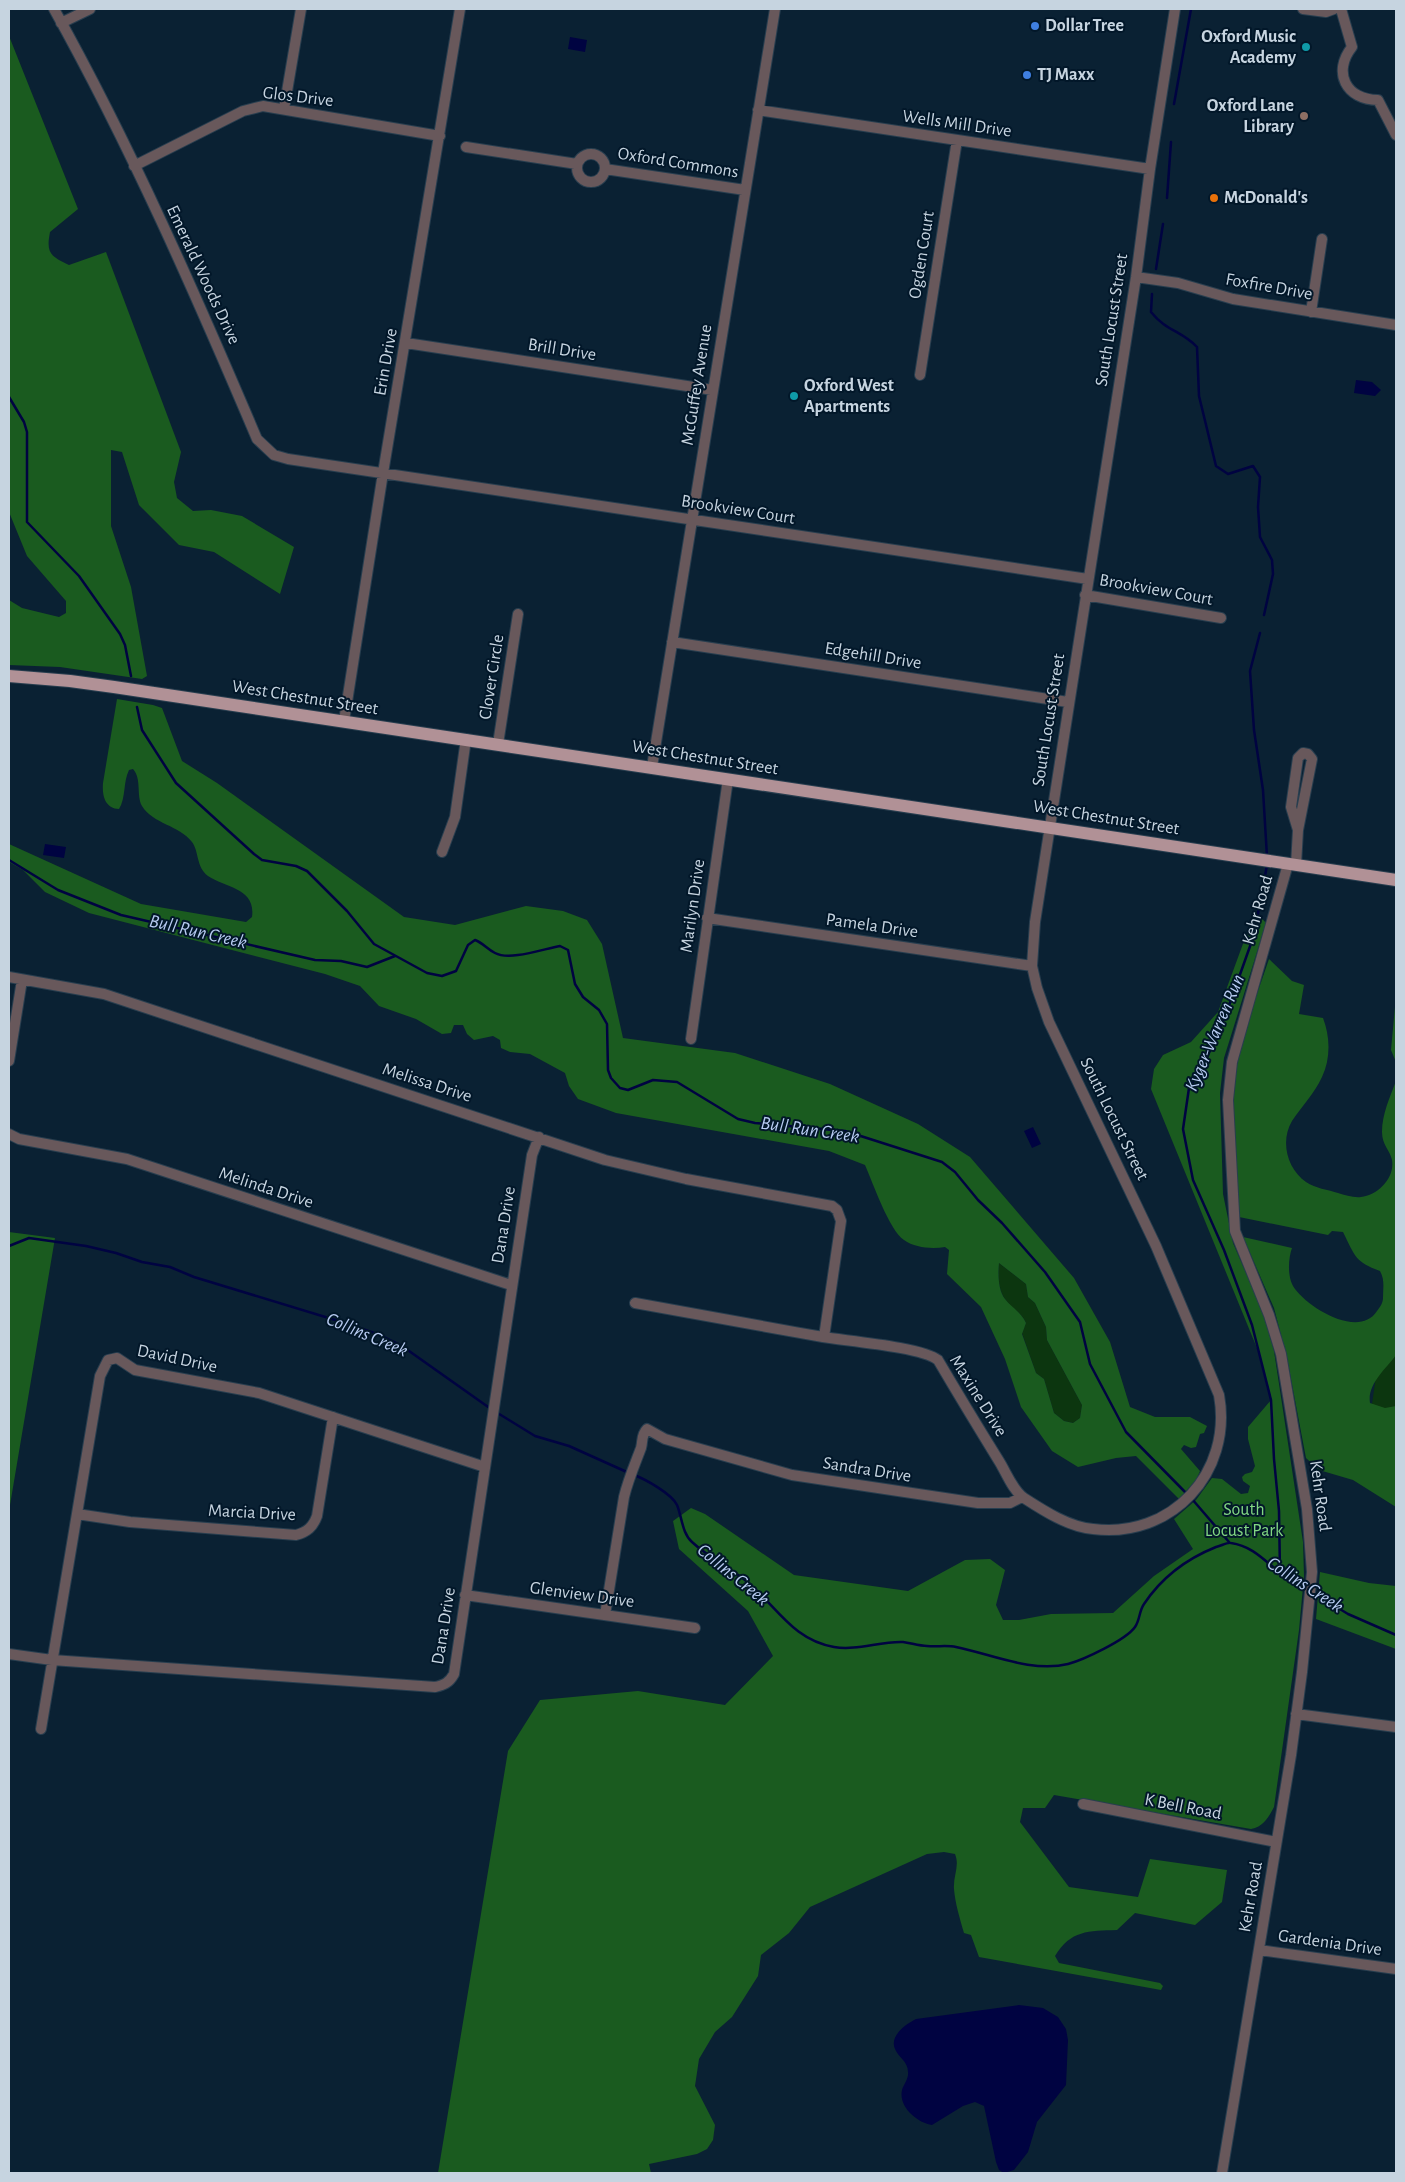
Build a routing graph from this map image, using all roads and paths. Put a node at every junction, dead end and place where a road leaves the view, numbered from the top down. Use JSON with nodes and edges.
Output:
{"nodes":[{"id":1,"x":54,"y":9,"type":"edge"},
{"id":2,"x":90,"y":9,"type":"edge"},
{"id":3,"x":300,"y":9,"type":"edge"},
{"id":4,"x":460,"y":9,"type":"edge"},
{"id":5,"x":775,"y":9,"type":"edge"},
{"id":6,"x":1175,"y":9,"type":"edge"},
{"id":7,"x":1303,"y":9,"type":"edge"},
{"id":8,"x":1334,"y":9,"type":"edge"},
{"id":9,"x":1341,"y":9,"type":"edge"},
{"id":10,"x":62,"y":23,"type":"junction"},
{"id":11,"x":284,"y":109,"type":"junction"},
{"id":12,"x":758,"y":110,"type":"junction"},
{"id":13,"x":1396,"y":135,"type":"edge"},
{"id":14,"x":440,"y":136,"type":"junction"},
{"id":15,"x":957,"y":140,"type":"junction"},
{"id":16,"x":466,"y":147,"type":"dead end"},
{"id":17,"x":577,"y":164,"type":"junction"},
{"id":18,"x":134,"y":166,"type":"junction"},
{"id":19,"x":605,"y":169,"type":"junction"},
{"id":20,"x":1150,"y":169,"type":"junction"},
{"id":21,"x":745,"y":190,"type":"junction"},
{"id":22,"x":1322,"y":239,"type":"dead end"},
{"id":23,"x":1136,"y":277,"type":"junction"},
{"id":24,"x":1311,"y":312,"type":"junction"},
{"id":25,"x":1396,"y":325,"type":"edge"},
{"id":26,"x":406,"y":343,"type":"junction"},
{"id":27,"x":920,"y":375,"type":"dead end"},
{"id":28,"x":713,"y":390,"type":"junction"},
{"id":29,"x":383,"y":473,"type":"junction"},
{"id":30,"x":692,"y":520,"type":"junction"},
{"id":31,"x":1088,"y":579,"type":"junction"},
{"id":32,"x":1085,"y":595,"type":"junction"},
{"id":33,"x":518,"y":614,"type":"dead end"},
{"id":34,"x":1220,"y":618,"type":"dead end"},
{"id":35,"x":672,"y":642,"type":"junction"},
{"id":36,"x":9,"y":676,"type":"edge"},
{"id":37,"x":1068,"y":702,"type":"junction"},
{"id":38,"x":344,"y":721,"type":"junction"},
{"id":39,"x":466,"y":739,"type":"junction"},
{"id":40,"x":498,"y":744,"type":"junction"},
{"id":41,"x":652,"y":767,"type":"junction"},
{"id":42,"x":728,"y":779,"type":"junction"},
{"id":43,"x":1049,"y":827,"type":"junction"},
{"id":44,"x":1298,"y":830,"type":"junction"},
{"id":45,"x":442,"y":852,"type":"dead end"},
{"id":46,"x":1292,"y":864,"type":"junction"},
{"id":47,"x":1396,"y":880,"type":"edge"},
{"id":48,"x":707,"y":918,"type":"junction"},
{"id":49,"x":1032,"y":966,"type":"junction"},
{"id":50,"x":9,"y":978,"type":"edge"},
{"id":51,"x":22,"y":980,"type":"junction"},
{"id":52,"x":691,"y":1039,"type":"dead end"},
{"id":53,"x":9,"y":1061,"type":"edge"},
{"id":54,"x":9,"y":1134,"type":"edge"},
{"id":55,"x":539,"y":1137,"type":"junction"},
{"id":56,"x":511,"y":1285,"type":"junction"},
{"id":57,"x":635,"y":1302,"type":"dead end"},
{"id":58,"x":824,"y":1337,"type":"junction"},
{"id":59,"x":333,"y":1417,"type":"junction"},
{"id":60,"x":485,"y":1467,"type":"junction"},
{"id":61,"x":1022,"y":1497,"type":"junction"},
{"id":62,"x":78,"y":1514,"type":"junction"},
{"id":63,"x":466,"y":1595,"type":"junction"},
{"id":64,"x":605,"y":1615,"type":"junction"},
{"id":65,"x":695,"y":1628,"type":"dead end"},
{"id":66,"x":9,"y":1654,"type":"edge"},
{"id":67,"x":52,"y":1660,"type":"junction"},
{"id":68,"x":1296,"y":1714,"type":"junction"},
{"id":69,"x":1396,"y":1727,"type":"edge"},
{"id":70,"x":40,"y":1729,"type":"dead end"},
{"id":71,"x":1083,"y":1804,"type":"dead end"},
{"id":72,"x":1276,"y":1842,"type":"junction"},
{"id":73,"x":1259,"y":1950,"type":"junction"},
{"id":74,"x":1396,"y":1970,"type":"edge"},
{"id":75,"x":1222,"y":2173,"type":"edge"}],
"edges":[{"from":1,"to":10,"type":"street","name":"Emerald Woods Drive"},
{"from":2,"to":10,"type":"street"},
{"from":3,"to":11,"type":"street"},
{"from":4,"to":14,"type":"street","name":"Erin Drive"},
{"from":5,"to":12,"type":"street","name":"McGuffey Avenue"},
{"from":6,"to":20,"type":"street","name":"South Locust Street"},
{"from":7,"to":8,"type":"street"},
{"from":9,"to":13,"type":"street"},
{"from":10,"to":18,"type":"street","name":"Emerald Woods Drive"},
{"from":11,"to":14,"type":"street","name":"Glos Drive"},
{"from":11,"to":18,"type":"street","name":"Glos Drive"},
{"from":12,"to":15,"type":"street","name":"Wells Mill Drive"},
{"from":12,"to":21,"type":"street","name":"McGuffey Avenue"},
{"from":14,"to":26,"type":"street","name":"Erin Drive"},
{"from":15,"to":20,"type":"street","name":"Wells Mill Drive"},
{"from":15,"to":27,"type":"street","name":"Ogden Court"},
{"from":16,"to":17,"type":"street"},
{"from":17,"to":19,"type":"street","name":"Oxford Commons"},
{"from":17,"to":19,"type":"street","name":"Oxford Commons"},
{"from":18,"to":29,"type":"street","name":"Emerald Woods Drive"},
{"from":19,"to":21,"type":"street","name":"Oxford Commons"},
{"from":20,"to":23,"type":"street","name":"South Locust Street"},
{"from":21,"to":28,"type":"street","name":"McGuffey Avenue"},
{"from":22,"to":24,"type":"street"},
{"from":23,"to":24,"type":"street","name":"Foxfire Drive"},
{"from":23,"to":31,"type":"street","name":"South Locust Street"},
{"from":24,"to":25,"type":"street","name":"Foxfire Drive"},
{"from":26,"to":28,"type":"street","name":"Brill Drive"},
{"from":26,"to":29,"type":"street","name":"Erin Drive"},
{"from":28,"to":30,"type":"street","name":"McGuffey Avenue"},
{"from":29,"to":30,"type":"street","name":"Brookview Court"},
{"from":29,"to":38,"type":"street","name":"Erin Drive"},
{"from":30,"to":31,"type":"street","name":"Brookview Court"},
{"from":30,"to":35,"type":"street","name":"McGuffey Avenue"},
{"from":31,"to":32,"type":"street","name":"South Locust Street"},
{"from":32,"to":34,"type":"street","name":"Brookview Court"},
{"from":32,"to":37,"type":"street","name":"South Locust Street"},
{"from":33,"to":40,"type":"street","name":"Clover Circle"},
{"from":35,"to":37,"type":"street","name":"Edgehill Drive"},
{"from":35,"to":41,"type":"street","name":"McGuffey Avenue"},
{"from":36,"to":38,"type":"main road","name":"West Chestnut Street"},
{"from":37,"to":43,"type":"street","name":"South Locust Street"},
{"from":38,"to":39,"type":"main road","name":"West Chestnut Street"},
{"from":39,"to":40,"type":"main road","name":"West Chestnut Street"},
{"from":39,"to":45,"type":"street"},
{"from":40,"to":41,"type":"main road","name":"West Chestnut Street"},
{"from":41,"to":42,"type":"main road","name":"West Chestnut Street"},
{"from":42,"to":43,"type":"main road","name":"West Chestnut Street"},
{"from":42,"to":48,"type":"street","name":"Marilyn Drive"},
{"from":43,"to":46,"type":"main road","name":"West Chestnut Street"},
{"from":43,"to":49,"type":"street","name":"South Locust Street"},
{"from":44,"to":44,"type":"street"},
{"from":44,"to":46,"type":"street","name":"Kehr Road"},
{"from":46,"to":47,"type":"main road","name":"West Chestnut Street"},
{"from":46,"to":68,"type":"street","name":"Kehr Road"},
{"from":48,"to":49,"type":"street","name":"Pamela Drive"},
{"from":48,"to":52,"type":"street","name":"Marilyn Drive"},
{"from":49,"to":61,"type":"street","name":"South Locust Street"},
{"from":50,"to":51,"type":"street","name":"Melissa Drive"},
{"from":51,"to":53,"type":"street"},
{"from":51,"to":55,"type":"street","name":"Melissa Drive"},
{"from":54,"to":56,"type":"street","name":"Melinda Drive"},
{"from":55,"to":56,"type":"street","name":"Dana Drive"},
{"from":55,"to":58,"type":"street","name":"Melissa Drive"},
{"from":56,"to":60,"type":"street","name":"Dana Drive"},
{"from":57,"to":58,"type":"street","name":"Maxine Drive"},
{"from":58,"to":61,"type":"street","name":"Maxine Drive"},
{"from":59,"to":60,"type":"street","name":"David Drive"},
{"from":59,"to":62,"type":"street","name":"Marcia Drive"},
{"from":59,"to":62,"type":"street","name":"David Drive"},
{"from":60,"to":63,"type":"street","name":"Dana Drive"},
{"from":61,"to":64,"type":"street","name":"Sandra Drive"},
{"from":62,"to":67,"type":"street","name":"David Drive"},
{"from":63,"to":64,"type":"street","name":"Glenview Drive"},
{"from":63,"to":67,"type":"street","name":"Dana Drive"},
{"from":64,"to":65,"type":"street","name":"Glenview Drive"},
{"from":66,"to":67,"type":"street","name":"Dana Drive"},
{"from":67,"to":70,"type":"street","name":"David Drive"},
{"from":68,"to":69,"type":"street"},
{"from":68,"to":72,"type":"street","name":"Kehr Road"},
{"from":71,"to":72,"type":"street","name":"K Bell Road"},
{"from":72,"to":73,"type":"street","name":"Kehr Road"},
{"from":73,"to":74,"type":"street","name":"Gardenia Drive"},
{"from":73,"to":75,"type":"street","name":"Kehr Road"}]}
